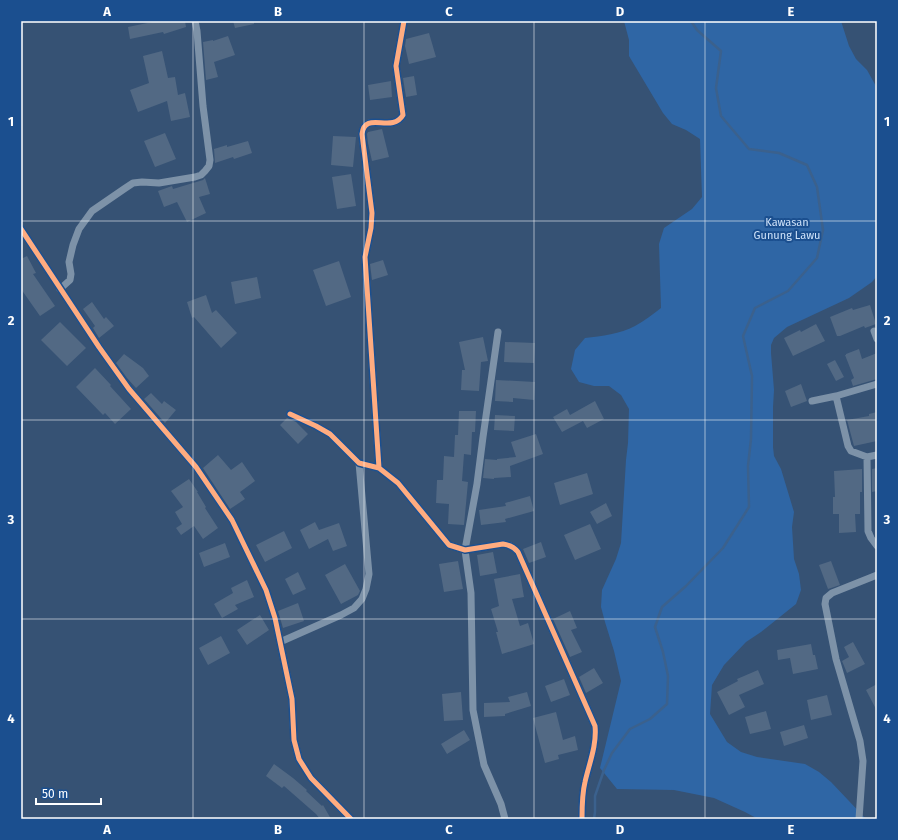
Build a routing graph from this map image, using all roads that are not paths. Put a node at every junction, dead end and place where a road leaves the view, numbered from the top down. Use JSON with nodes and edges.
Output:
{"nodes":[{"id":1,"x":195,"y":21,"type":"edge"},
{"id":2,"x":404,"y":21,"type":"edge"},
{"id":3,"x":21,"y":229,"type":"edge"},
{"id":4,"x":60,"y":289,"type":"junction"},
{"id":5,"x":874,"y":331,"type":"dead end"},
{"id":6,"x":498,"y":332,"type":"dead end"},
{"id":7,"x":877,"y":339,"type":"edge"},
{"id":8,"x":877,"y":384,"type":"edge"},
{"id":9,"x":836,"y":396,"type":"junction"},
{"id":10,"x":812,"y":401,"type":"dead end"},
{"id":11,"x":290,"y":414,"type":"dead end"},
{"id":12,"x":877,"y":455,"type":"edge"},
{"id":13,"x":867,"y":457,"type":"junction"},
{"id":14,"x":359,"y":463,"type":"junction"},
{"id":15,"x":379,"y":468,"type":"junction"},
{"id":16,"x":877,"y":546,"type":"edge"},
{"id":17,"x":465,"y":550,"type":"junction"},
{"id":18,"x":877,"y":575,"type":"edge"},
{"id":19,"x":280,"y":642,"type":"junction"},
{"id":20,"x":350,"y":819,"type":"edge"},
{"id":21,"x":505,"y":819,"type":"edge"},
{"id":22,"x":582,"y":819,"type":"edge"},
{"id":23,"x":859,"y":819,"type":"edge"}],
"edges":[{"from":1,"to":4,"type":"street"},
{"from":2,"to":15,"type":"street"},
{"from":3,"to":4,"type":"street"},
{"from":4,"to":19,"type":"street"},
{"from":5,"to":7,"type":"street"},
{"from":6,"to":17,"type":"street"},
{"from":8,"to":9,"type":"street"},
{"from":9,"to":10,"type":"street"},
{"from":9,"to":13,"type":"street"},
{"from":11,"to":14,"type":"street"},
{"from":12,"to":13,"type":"street"},
{"from":13,"to":16,"type":"street"},
{"from":14,"to":15,"type":"street"},
{"from":14,"to":19,"type":"street"},
{"from":15,"to":17,"type":"street"},
{"from":17,"to":21,"type":"street"},
{"from":17,"to":22,"type":"street"},
{"from":18,"to":23,"type":"street"},
{"from":19,"to":20,"type":"street"}]}
